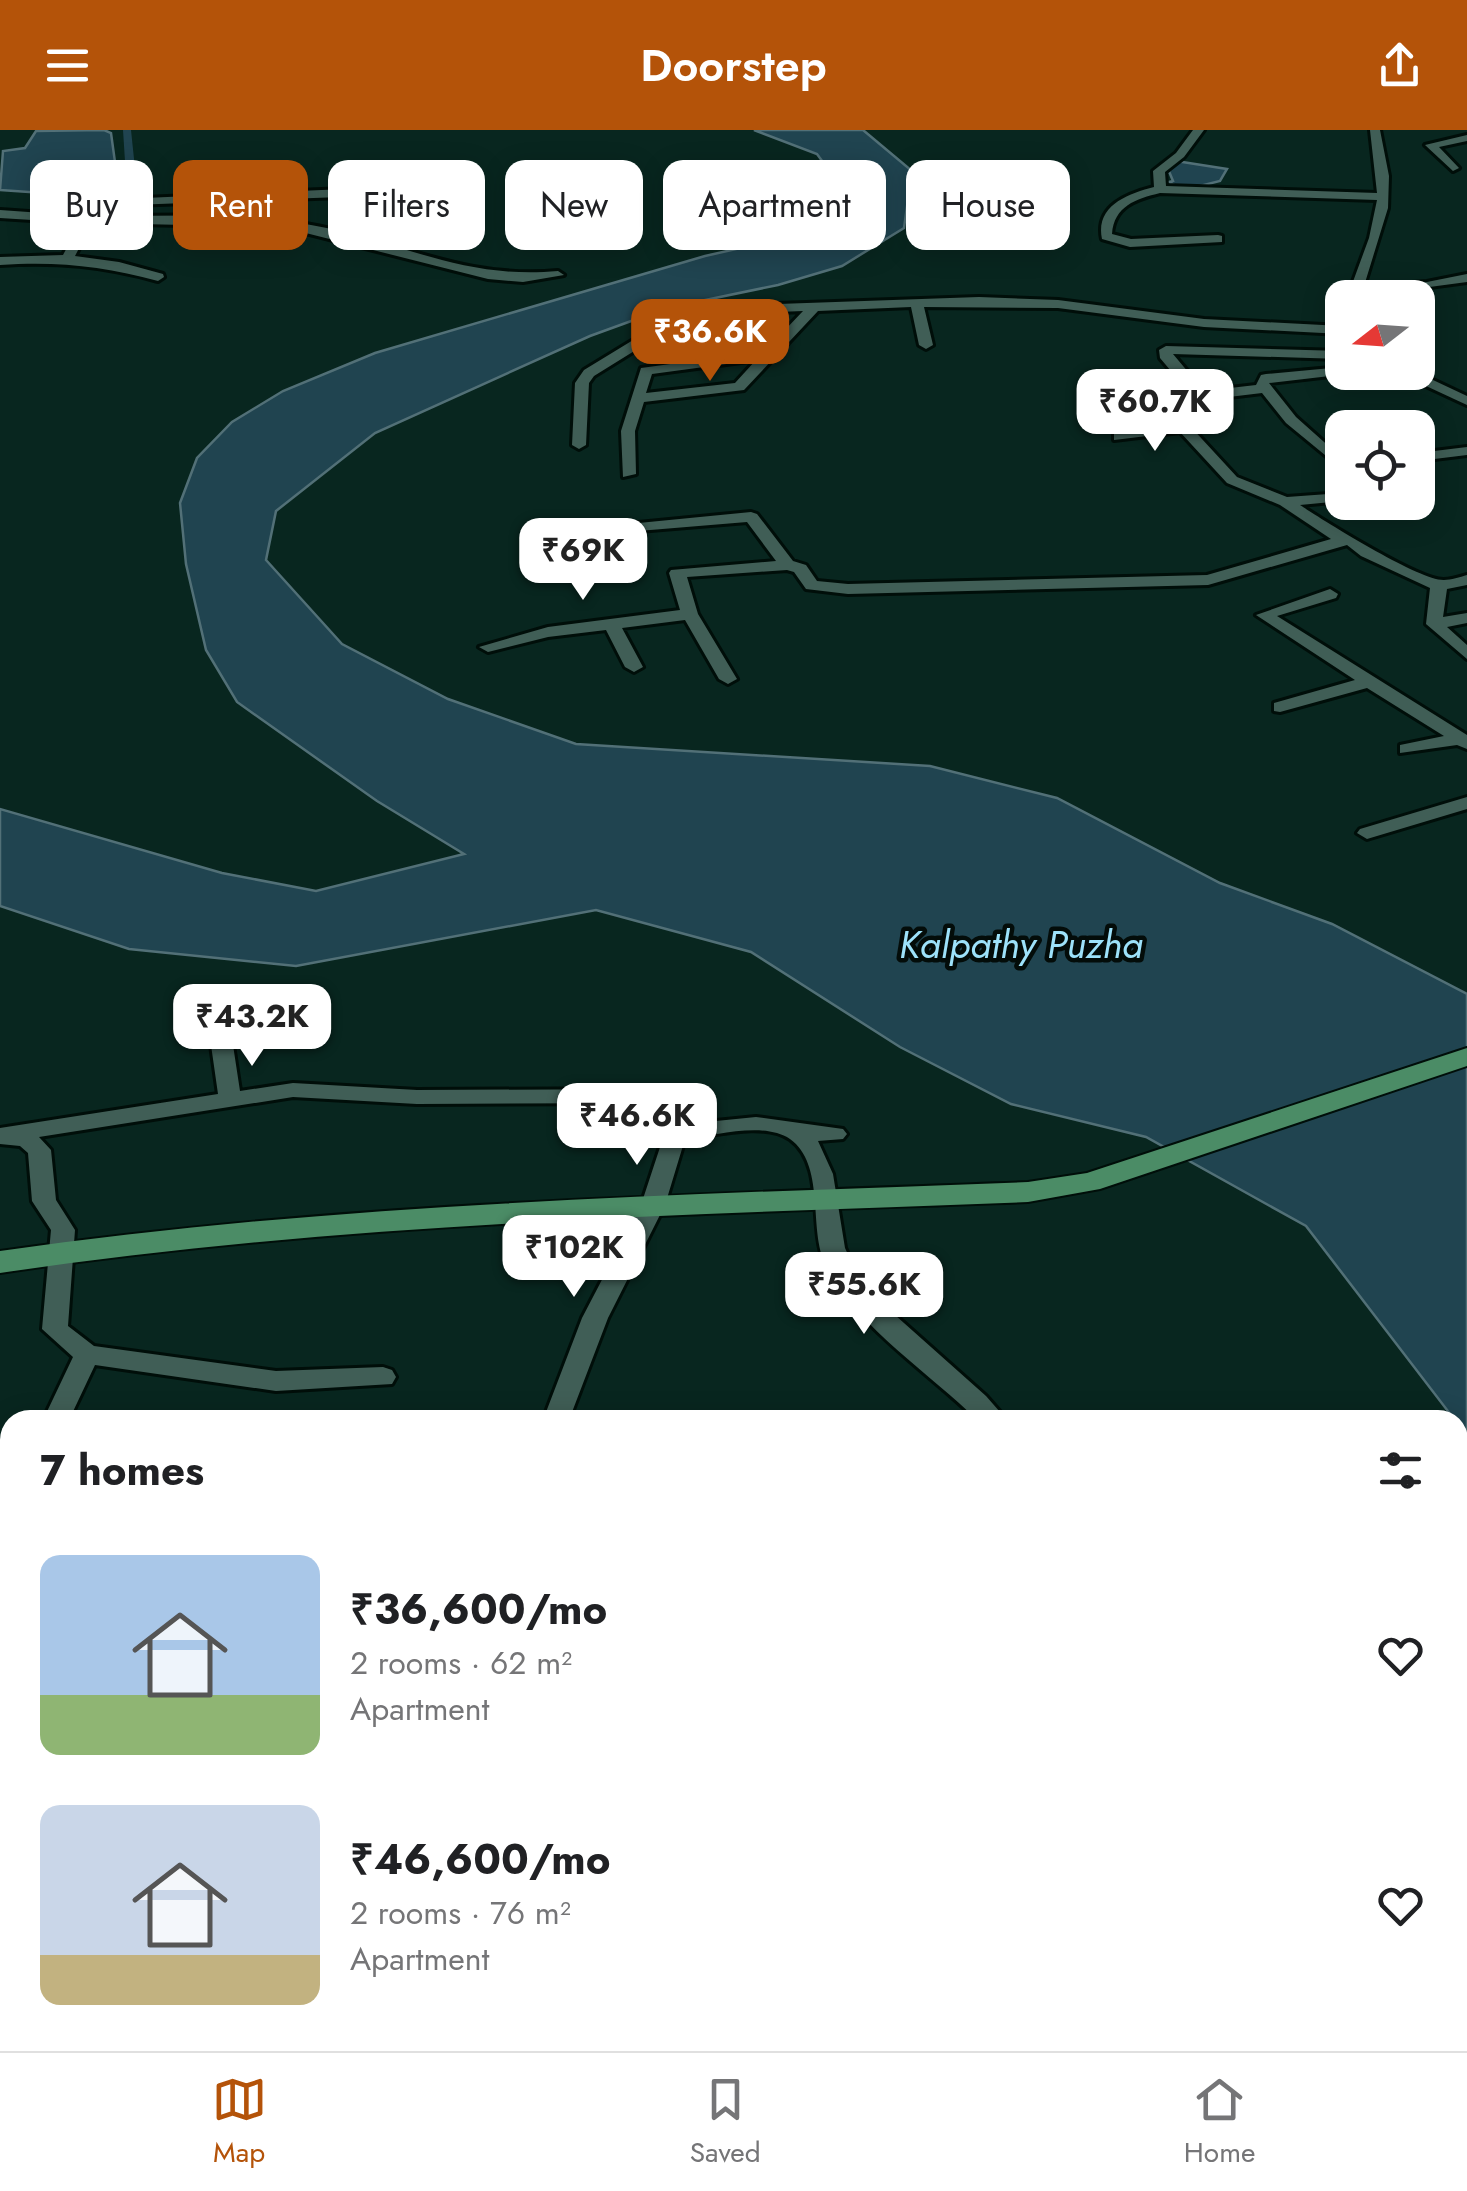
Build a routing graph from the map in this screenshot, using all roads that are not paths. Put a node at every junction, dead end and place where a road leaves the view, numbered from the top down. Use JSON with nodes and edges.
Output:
{"nodes":[{"id":1,"x":1198,"y":130,"type":"edge"},
{"id":2,"x":1376,"y":130,"type":"edge"},
{"id":3,"x":1466,"y":133,"type":"edge"},
{"id":4,"x":1453,"y":168,"type":"dead end"},
{"id":5,"x":1160,"y":189,"type":"junction"},
{"id":6,"x":328,"y":194,"type":"edge"},
{"id":7,"x":1383,"y":197,"type":"junction"},
{"id":8,"x":153,"y":200,"type":"edge"},
{"id":9,"x":0,"y":214,"type":"edge"},
{"id":10,"x":30,"y":216,"type":"edge"},
{"id":11,"x":153,"y":222,"type":"edge"},
{"id":12,"x":1218,"y":239,"type":"dead end"},
{"id":13,"x":73,"y":250,"type":"edge"},
{"id":14,"x":69,"y":256,"type":"junction"},
{"id":15,"x":0,"y":262,"type":"edge"},
{"id":16,"x":558,"y":275,"type":"dead end"},
{"id":17,"x":158,"y":277,"type":"dead end"},
{"id":18,"x":1467,"y":278,"type":"edge"},
{"id":19,"x":1359,"y":280,"type":"edge"},
{"id":20,"x":1435,"y":284,"type":"edge"},
{"id":21,"x":917,"y":304,"type":"junction"},
{"id":22,"x":814,"y":308,"type":"junction"},
{"id":23,"x":1325,"y":329,"type":"edge"},
{"id":24,"x":926,"y":345,"type":"dead end"},
{"id":25,"x":766,"y":355,"type":"junction"},
{"id":26,"x":1325,"y":355,"type":"edge"},
{"id":27,"x":1325,"y":373,"type":"edge"},
{"id":28,"x":1435,"y":387,"type":"edge"},
{"id":29,"x":1267,"y":388,"type":"junction"},
{"id":30,"x":1200,"y":396,"type":"junction"},
{"id":31,"x":640,"y":398,"type":"junction"},
{"id":32,"x":1467,"y":401,"type":"edge"},
{"id":33,"x":1184,"y":427,"type":"junction"},
{"id":34,"x":1119,"y":437,"type":"dead end"},
{"id":35,"x":579,"y":446,"type":"dead end"},
{"id":36,"x":1325,"y":450,"type":"edge"},
{"id":37,"x":1467,"y":452,"type":"edge"},
{"id":38,"x":1435,"y":455,"type":"edge"},
{"id":39,"x":628,"y":474,"type":"dead end"},
{"id":40,"x":1325,"y":498,"type":"edge"},
{"id":41,"x":1285,"y":502,"type":"junction"},
{"id":42,"x":608,"y":531,"type":"dead end"},
{"id":43,"x":1344,"y":541,"type":"junction"},
{"id":44,"x":788,"y":565,"type":"junction"},
{"id":45,"x":1467,"y":580,"type":"edge"},
{"id":46,"x":1440,"y":586,"type":"junction"},
{"id":47,"x":1330,"y":594,"type":"dead end"},
{"id":48,"x":690,"y":614,"type":"junction"},
{"id":49,"x":1467,"y":618,"type":"edge"},
{"id":50,"x":611,"y":622,"type":"junction"},
{"id":51,"x":1434,"y":624,"type":"junction"},
{"id":52,"x":488,"y":646,"type":"dead end"},
{"id":53,"x":1467,"y":654,"type":"edge"},
{"id":54,"x":634,"y":668,"type":"dead end"},
{"id":55,"x":728,"y":679,"type":"dead end"},
{"id":56,"x":1368,"y":682,"type":"junction"},
{"id":57,"x":1280,"y":707,"type":"dead end"},
{"id":58,"x":1464,"y":741,"type":"edge"},
{"id":59,"x":1407,"y":749,"type":"dead end"},
{"id":60,"x":1467,"y":803,"type":"edge"},
{"id":61,"x":1367,"y":832,"type":"dead end"},
{"id":62,"x":222,"y":1045,"type":"dead end"},
{"id":63,"x":1467,"y":1057,"type":"edge"},
{"id":64,"x":230,"y":1100,"type":"junction"},
{"id":65,"x":796,"y":1132,"type":"junction"},
{"id":66,"x":835,"y":1134,"type":"dead end"},
{"id":67,"x":0,"y":1136,"type":"edge"},
{"id":68,"x":674,"y":1136,"type":"dead end"},
{"id":69,"x":827,"y":1202,"type":"junction"},
{"id":70,"x":653,"y":1205,"type":"junction"},
{"id":71,"x":61,"y":1252,"type":"junction"},
{"id":72,"x":0,"y":1262,"type":"edge"},
{"id":73,"x":87,"y":1354,"type":"junction"},
{"id":74,"x":384,"y":1377,"type":"dead end"},
{"id":75,"x":61,"y":1410,"type":"edge"},
{"id":76,"x":560,"y":1410,"type":"edge"},
{"id":77,"x":983,"y":1410,"type":"edge"}],
"edges":[{"from":1,"to":5,"type":"street"},
{"from":2,"to":7,"type":"street"},
{"from":3,"to":4,"type":"street"},
{"from":5,"to":7,"type":"street"},
{"from":5,"to":12,"type":"street"},
{"from":6,"to":8,"type":"street"},
{"from":7,"to":19,"type":"street"},
{"from":9,"to":10,"type":"street"},
{"from":11,"to":16,"type":"street"},
{"from":13,"to":14,"type":"street"},
{"from":14,"to":15,"type":"street"},
{"from":14,"to":17,"type":"street"},
{"from":18,"to":20,"type":"street"},
{"from":21,"to":22,"type":"street"},
{"from":21,"to":23,"type":"street"},
{"from":21,"to":24,"type":"street"},
{"from":22,"to":25,"type":"street"},
{"from":22,"to":35,"type":"street"},
{"from":25,"to":31,"type":"street"},
{"from":25,"to":31,"type":"street"},
{"from":26,"to":30,"type":"street"},
{"from":27,"to":29,"type":"street"},
{"from":28,"to":32,"type":"street"},
{"from":29,"to":30,"type":"street"},
{"from":29,"to":36,"type":"street"},
{"from":30,"to":33,"type":"street"},
{"from":31,"to":39,"type":"street"},
{"from":33,"to":34,"type":"street"},
{"from":33,"to":41,"type":"street"},
{"from":37,"to":38,"type":"street"},
{"from":40,"to":41,"type":"street"},
{"from":41,"to":43,"type":"street"},
{"from":42,"to":44,"type":"street"},
{"from":43,"to":44,"type":"street"},
{"from":43,"to":46,"type":"street"},
{"from":44,"to":48,"type":"street"},
{"from":45,"to":46,"type":"street"},
{"from":46,"to":51,"type":"street"},
{"from":47,"to":56,"type":"street"},
{"from":48,"to":50,"type":"street"},
{"from":48,"to":55,"type":"street"},
{"from":49,"to":51,"type":"street"},
{"from":50,"to":52,"type":"street"},
{"from":50,"to":54,"type":"street"},
{"from":51,"to":53,"type":"street"},
{"from":56,"to":57,"type":"street"},
{"from":56,"to":58,"type":"street"},
{"from":58,"to":59,"type":"street"},
{"from":60,"to":61,"type":"street"},
{"from":62,"to":64,"type":"street"},
{"from":63,"to":69,"type":"main road"},
{"from":64,"to":65,"type":"street"},
{"from":64,"to":67,"type":"street"},
{"from":65,"to":66,"type":"street"},
{"from":65,"to":69,"type":"street"},
{"from":67,"to":71,"type":"street"},
{"from":68,"to":70,"type":"street"},
{"from":69,"to":70,"type":"main road"},
{"from":69,"to":77,"type":"street"},
{"from":70,"to":71,"type":"main road"},
{"from":70,"to":76,"type":"street"},
{"from":71,"to":72,"type":"main road"},
{"from":71,"to":73,"type":"street"},
{"from":73,"to":74,"type":"street"},
{"from":73,"to":75,"type":"street"}]}
